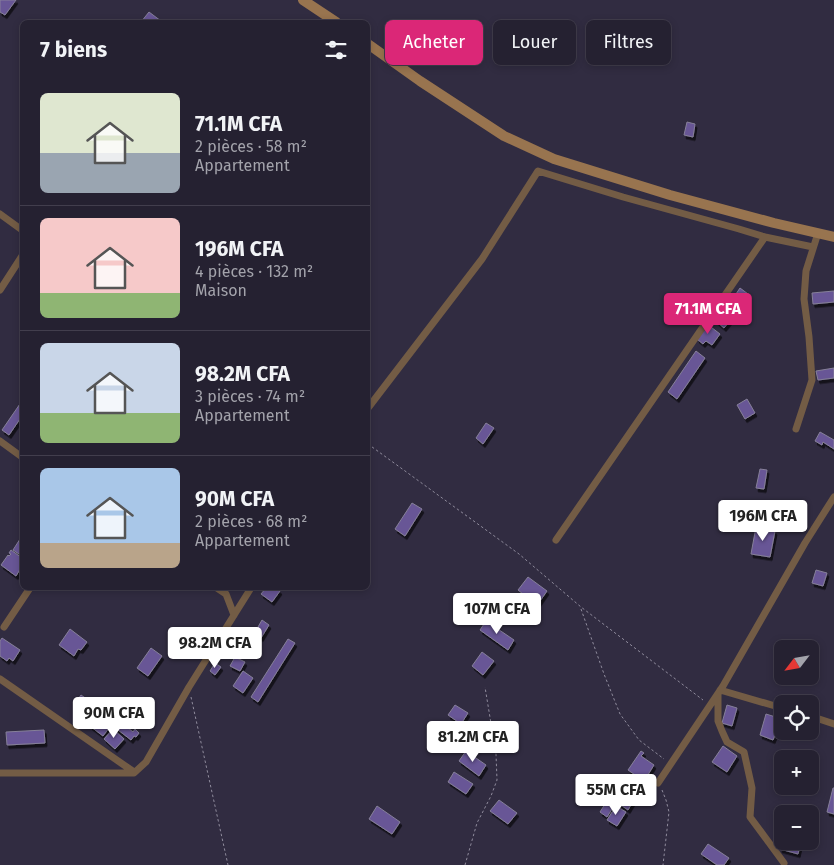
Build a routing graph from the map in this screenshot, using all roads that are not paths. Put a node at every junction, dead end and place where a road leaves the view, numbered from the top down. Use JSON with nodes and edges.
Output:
{"nodes":[{"id":1,"x":303,"y":0,"type":"edge"},
{"id":2,"x":333,"y":20,"type":"edge"},
{"id":3,"x":370,"y":45,"type":"edge"},
{"id":4,"x":0,"y":214,"type":"edge"},
{"id":5,"x":20,"y":229,"type":"edge"},
{"id":6,"x":818,"y":233,"type":"junction"},
{"id":7,"x":765,"y":237,"type":"junction"},
{"id":8,"x":834,"y":237,"type":"edge"},
{"id":9,"x":813,"y":247,"type":"junction"},
{"id":10,"x":20,"y":259,"type":"edge"},
{"id":11,"x":0,"y":290,"type":"edge"},
{"id":12,"x":370,"y":405,"type":"edge"},
{"id":13,"x":796,"y":429,"type":"dead end"},
{"id":14,"x":0,"y":441,"type":"edge"},
{"id":15,"x":20,"y":456,"type":"edge"},
{"id":16,"x":834,"y":496,"type":"edge"},
{"id":17,"x":556,"y":540,"type":"dead end"},
{"id":18,"x":29,"y":590,"type":"edge"},
{"id":19,"x":220,"y":590,"type":"edge"},
{"id":20,"x":250,"y":590,"type":"edge"},
{"id":21,"x":234,"y":614,"type":"junction"},
{"id":22,"x":4,"y":627,"type":"dead end"},
{"id":23,"x":0,"y":679,"type":"edge"},
{"id":24,"x":719,"y":692,"type":"junction"},
{"id":25,"x":774,"y":706,"type":"edge"},
{"id":26,"x":819,"y":719,"type":"edge"},
{"id":27,"x":834,"y":724,"type":"edge"},
{"id":28,"x":0,"y":773,"type":"edge"},
{"id":29,"x":134,"y":773,"type":"junction"},
{"id":30,"x":658,"y":783,"type":"road end"},
{"id":31,"x":784,"y":864,"type":"dead end"}],
"edges":[{"from":1,"to":2,"type":"street"},
{"from":3,"to":6,"type":"street"},
{"from":4,"to":5,"type":"street"},
{"from":6,"to":8,"type":"street"},
{"from":6,"to":9,"type":"street"},
{"from":7,"to":9,"type":"street"},
{"from":7,"to":12,"type":"street"},
{"from":7,"to":17,"type":"street"},
{"from":9,"to":13,"type":"street"},
{"from":10,"to":11,"type":"street"},
{"from":14,"to":15,"type":"street"},
{"from":16,"to":24,"type":"street"},
{"from":18,"to":22,"type":"street"},
{"from":19,"to":21,"type":"street"},
{"from":20,"to":21,"type":"street"},
{"from":21,"to":29,"type":"street"},
{"from":23,"to":29,"type":"street"},
{"from":24,"to":25,"type":"street"},
{"from":24,"to":30,"type":"street"},
{"from":24,"to":31,"type":"street"},
{"from":26,"to":27,"type":"street"},
{"from":28,"to":29,"type":"street"}]}
